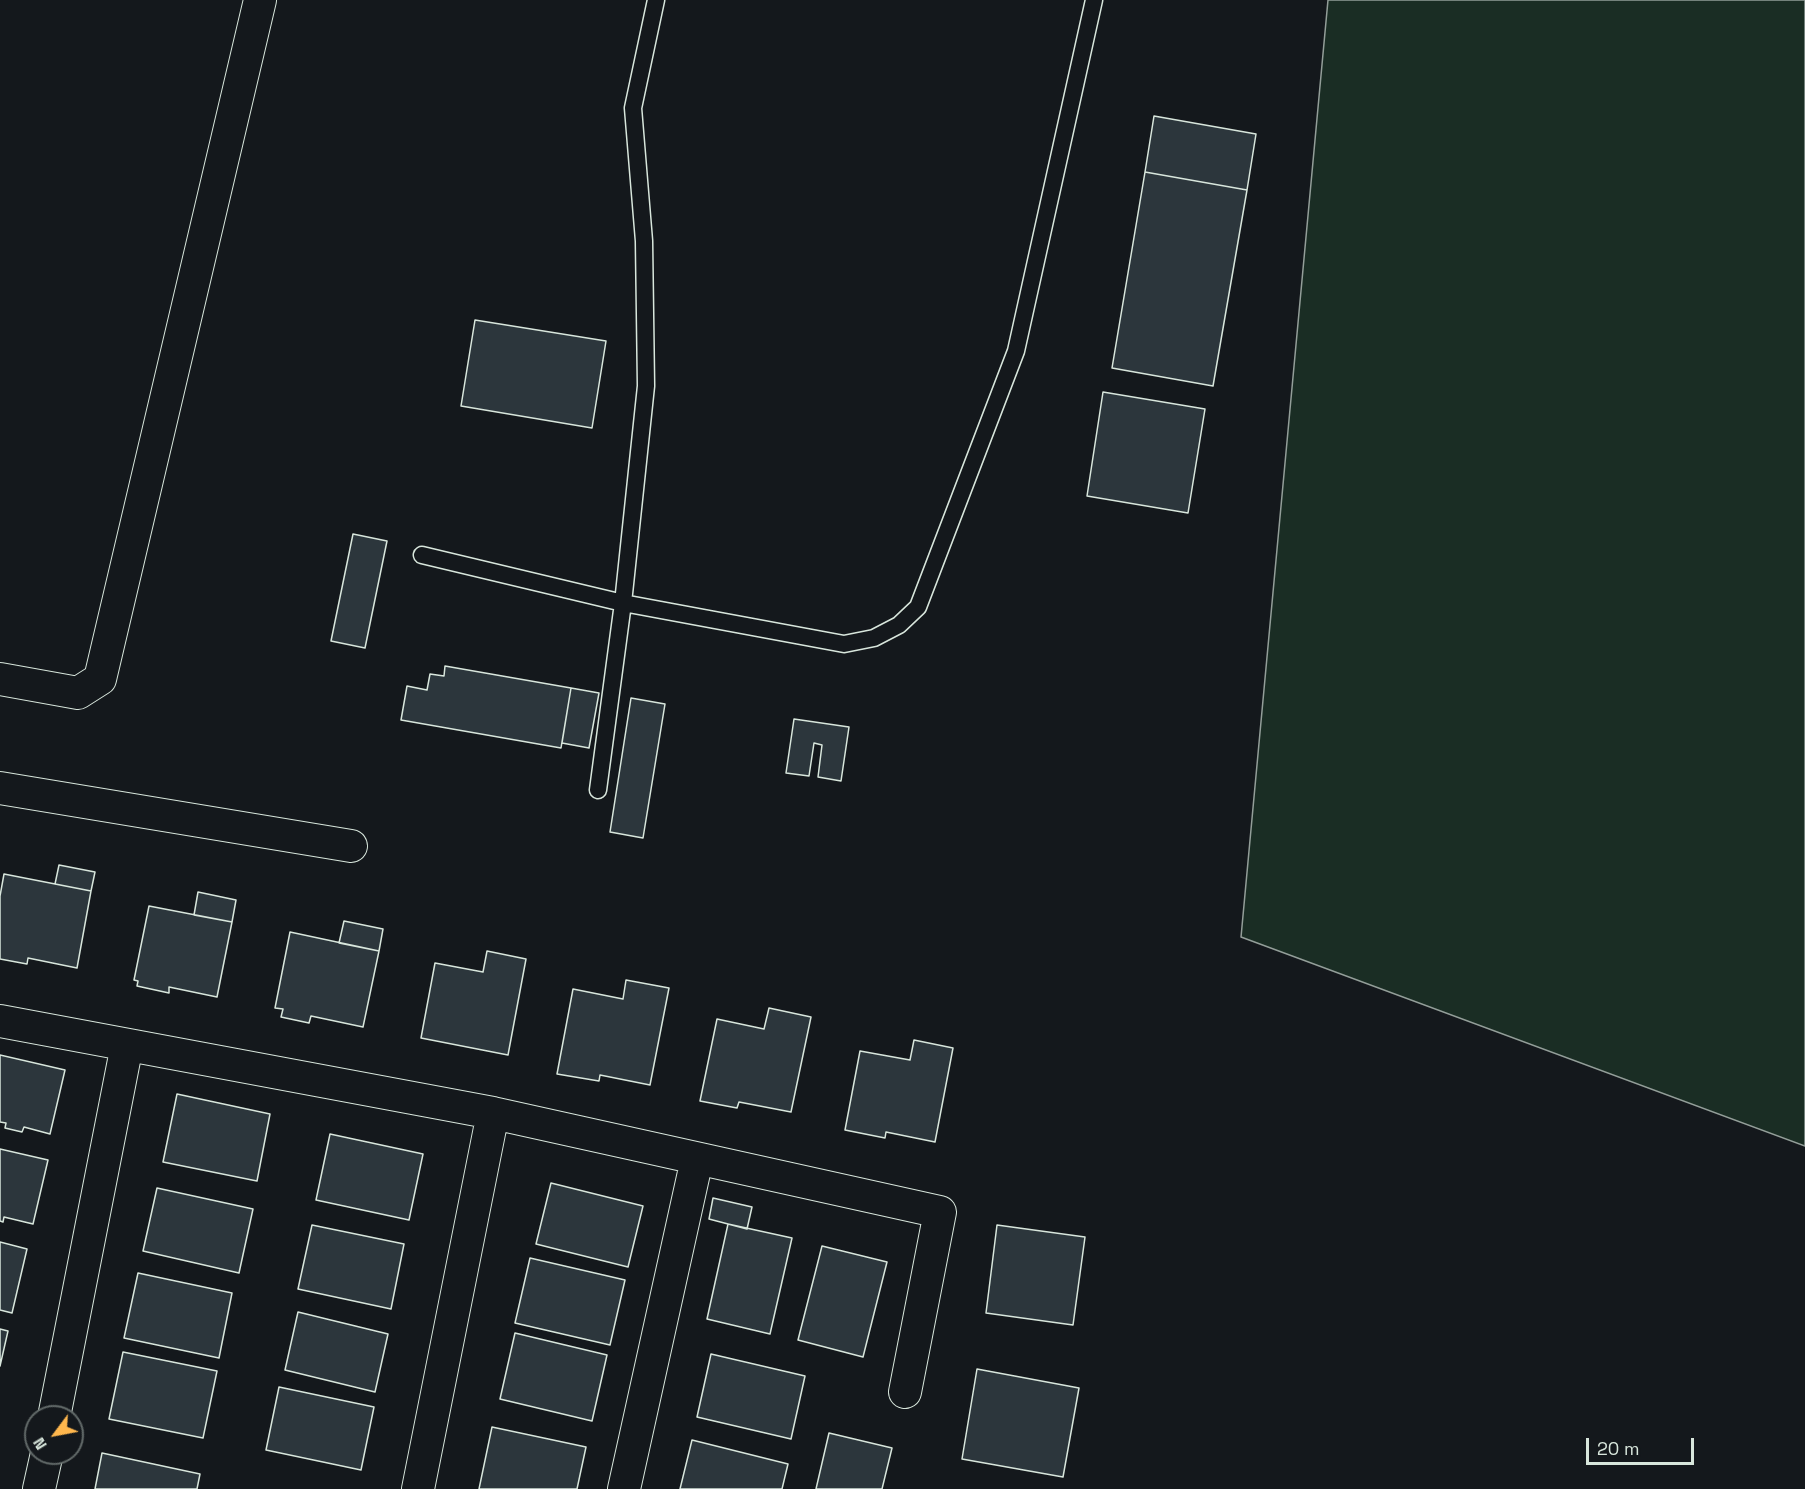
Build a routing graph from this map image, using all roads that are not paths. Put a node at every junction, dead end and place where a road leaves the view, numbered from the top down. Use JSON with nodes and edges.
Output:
{"nodes":[{"id":1,"x":260,"y":0,"type":"edge"},
{"id":2,"x":656,"y":0,"type":"edge"},
{"id":3,"x":1094,"y":0,"type":"edge"},
{"id":4,"x":422,"y":555,"type":"dead end"},
{"id":5,"x":623,"y":603,"type":"junction"},
{"id":6,"x":0,"y":680,"type":"edge"},
{"id":7,"x":0,"y":788,"type":"edge"},
{"id":8,"x":598,"y":790,"type":"dead end"},
{"id":9,"x":351,"y":846,"type":"dead end"},
{"id":10,"x":0,"y":1021,"type":"edge"},
{"id":11,"x":127,"y":1045,"type":"junction"},
{"id":12,"x":493,"y":1113,"type":"junction"},
{"id":13,"x":697,"y":1159,"type":"junction"},
{"id":14,"x":905,"y":1392,"type":"dead end"},
{"id":15,"x":56,"y":1405,"type":"edge"},
{"id":16,"x":44,"y":1465,"type":"edge"},
{"id":17,"x":39,"y":1489,"type":"edge"},
{"id":18,"x":418,"y":1489,"type":"edge"},
{"id":19,"x":624,"y":1489,"type":"edge"}],
"edges":[{"from":1,"to":6,"type":"street"},
{"from":2,"to":5,"type":"lane"},
{"from":3,"to":5,"type":"lane"},
{"from":4,"to":5,"type":"lane"},
{"from":5,"to":8,"type":"lane"},
{"from":7,"to":9,"type":"street"},
{"from":10,"to":11,"type":"street"},
{"from":11,"to":12,"type":"street"},
{"from":11,"to":15,"type":"street"},
{"from":12,"to":13,"type":"street"},
{"from":12,"to":18,"type":"street"},
{"from":13,"to":14,"type":"street"},
{"from":13,"to":19,"type":"street"},
{"from":16,"to":17,"type":"street"}]}
